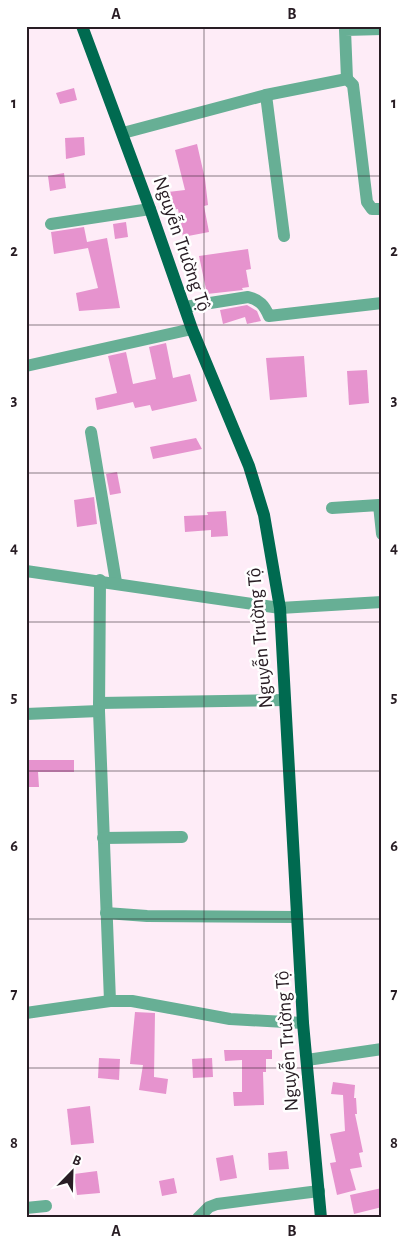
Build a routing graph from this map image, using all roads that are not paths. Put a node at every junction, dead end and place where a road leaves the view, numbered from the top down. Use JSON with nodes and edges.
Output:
{"nodes":[{"id":1,"x":82,"y":26,"type":"edge"},
{"id":2,"x":382,"y":29,"type":"edge"},
{"id":3,"x":347,"y":79,"type":"junction"},
{"id":4,"x":266,"y":95,"type":"junction"},
{"id":5,"x":123,"y":133,"type":"junction"},
{"id":6,"x":150,"y":209,"type":"junction"},
{"id":7,"x":382,"y":209,"type":"edge"},
{"id":8,"x":52,"y":224,"type":"dead end"},
{"id":9,"x":284,"y":236,"type":"dead end"},
{"id":10,"x":382,"y":303,"type":"edge"},
{"id":11,"x":185,"y":308,"type":"junction"},
{"id":12,"x":192,"y":329,"type":"junction"},
{"id":13,"x":26,"y":366,"type":"edge"},
{"id":14,"x":91,"y":432,"type":"dead end"},
{"id":15,"x":332,"y":508,"type":"dead end"},
{"id":16,"x":382,"y":534,"type":"edge"},
{"id":17,"x":26,"y":571,"type":"edge"},
{"id":18,"x":100,"y":580,"type":"junction"},
{"id":19,"x":116,"y":582,"type":"junction"},
{"id":20,"x":382,"y":602,"type":"edge"},
{"id":21,"x":280,"y":608,"type":"junction"},
{"id":22,"x":285,"y":700,"type":"junction"},
{"id":23,"x":99,"y":707,"type":"junction"},
{"id":24,"x":26,"y":714,"type":"edge"},
{"id":25,"x":103,"y":838,"type":"junction"},
{"id":26,"x":182,"y":838,"type":"dead end"},
{"id":27,"x":106,"y":913,"type":"junction"},
{"id":28,"x":297,"y":917,"type":"junction"},
{"id":29,"x":110,"y":1001,"type":"junction"},
{"id":30,"x":26,"y":1013,"type":"edge"},
{"id":31,"x":303,"y":1023,"type":"junction"},
{"id":32,"x":382,"y":1049,"type":"edge"},
{"id":33,"x":307,"y":1060,"type":"junction"},
{"id":34,"x":319,"y":1191,"type":"junction"},
{"id":35,"x":46,"y":1206,"type":"dead end"},
{"id":36,"x":26,"y":1208,"type":"edge"},
{"id":37,"x":198,"y":1218,"type":"edge"},
{"id":38,"x":321,"y":1218,"type":"edge"}],
"edges":[{"from":1,"to":5,"type":"main road","name":"Nguyễn Trường Tộ"},
{"from":2,"to":3,"type":"street"},
{"from":3,"to":4,"type":"street"},
{"from":3,"to":7,"type":"street"},
{"from":4,"to":5,"type":"street"},
{"from":4,"to":9,"type":"street"},
{"from":5,"to":6,"type":"main road","name":"Nguyễn Trường Tộ"},
{"from":6,"to":8,"type":"street"},
{"from":6,"to":11,"type":"main road","name":"Nguyễn Trường Tộ"},
{"from":10,"to":11,"type":"street"},
{"from":11,"to":12,"type":"main road","name":"Nguyễn Trường Tộ"},
{"from":12,"to":13,"type":"street"},
{"from":12,"to":21,"type":"main road","name":"Nguyễn Trường Tộ"},
{"from":14,"to":19,"type":"street"},
{"from":15,"to":16,"type":"street"},
{"from":17,"to":18,"type":"street"},
{"from":18,"to":19,"type":"street"},
{"from":18,"to":23,"type":"street"},
{"from":19,"to":21,"type":"street"},
{"from":20,"to":21,"type":"street"},
{"from":21,"to":22,"type":"main road","name":"Nguyễn Trường Tộ"},
{"from":22,"to":23,"type":"street"},
{"from":22,"to":28,"type":"main road","name":"Nguyễn Trường Tộ"},
{"from":23,"to":24,"type":"street"},
{"from":23,"to":25,"type":"street"},
{"from":25,"to":26,"type":"street"},
{"from":25,"to":27,"type":"street"},
{"from":27,"to":28,"type":"street"},
{"from":27,"to":29,"type":"street"},
{"from":28,"to":31,"type":"main road","name":"Nguyễn Trường Tộ"},
{"from":29,"to":30,"type":"street"},
{"from":29,"to":31,"type":"street"},
{"from":31,"to":33,"type":"main road","name":"Nguyễn Trường Tộ"},
{"from":32,"to":33,"type":"street"},
{"from":33,"to":34,"type":"main road","name":"Nguyễn Trường Tộ"},
{"from":34,"to":37,"type":"street"},
{"from":34,"to":38,"type":"main road","name":"Nguyễn Trường Tộ"},
{"from":35,"to":36,"type":"street"}]}
